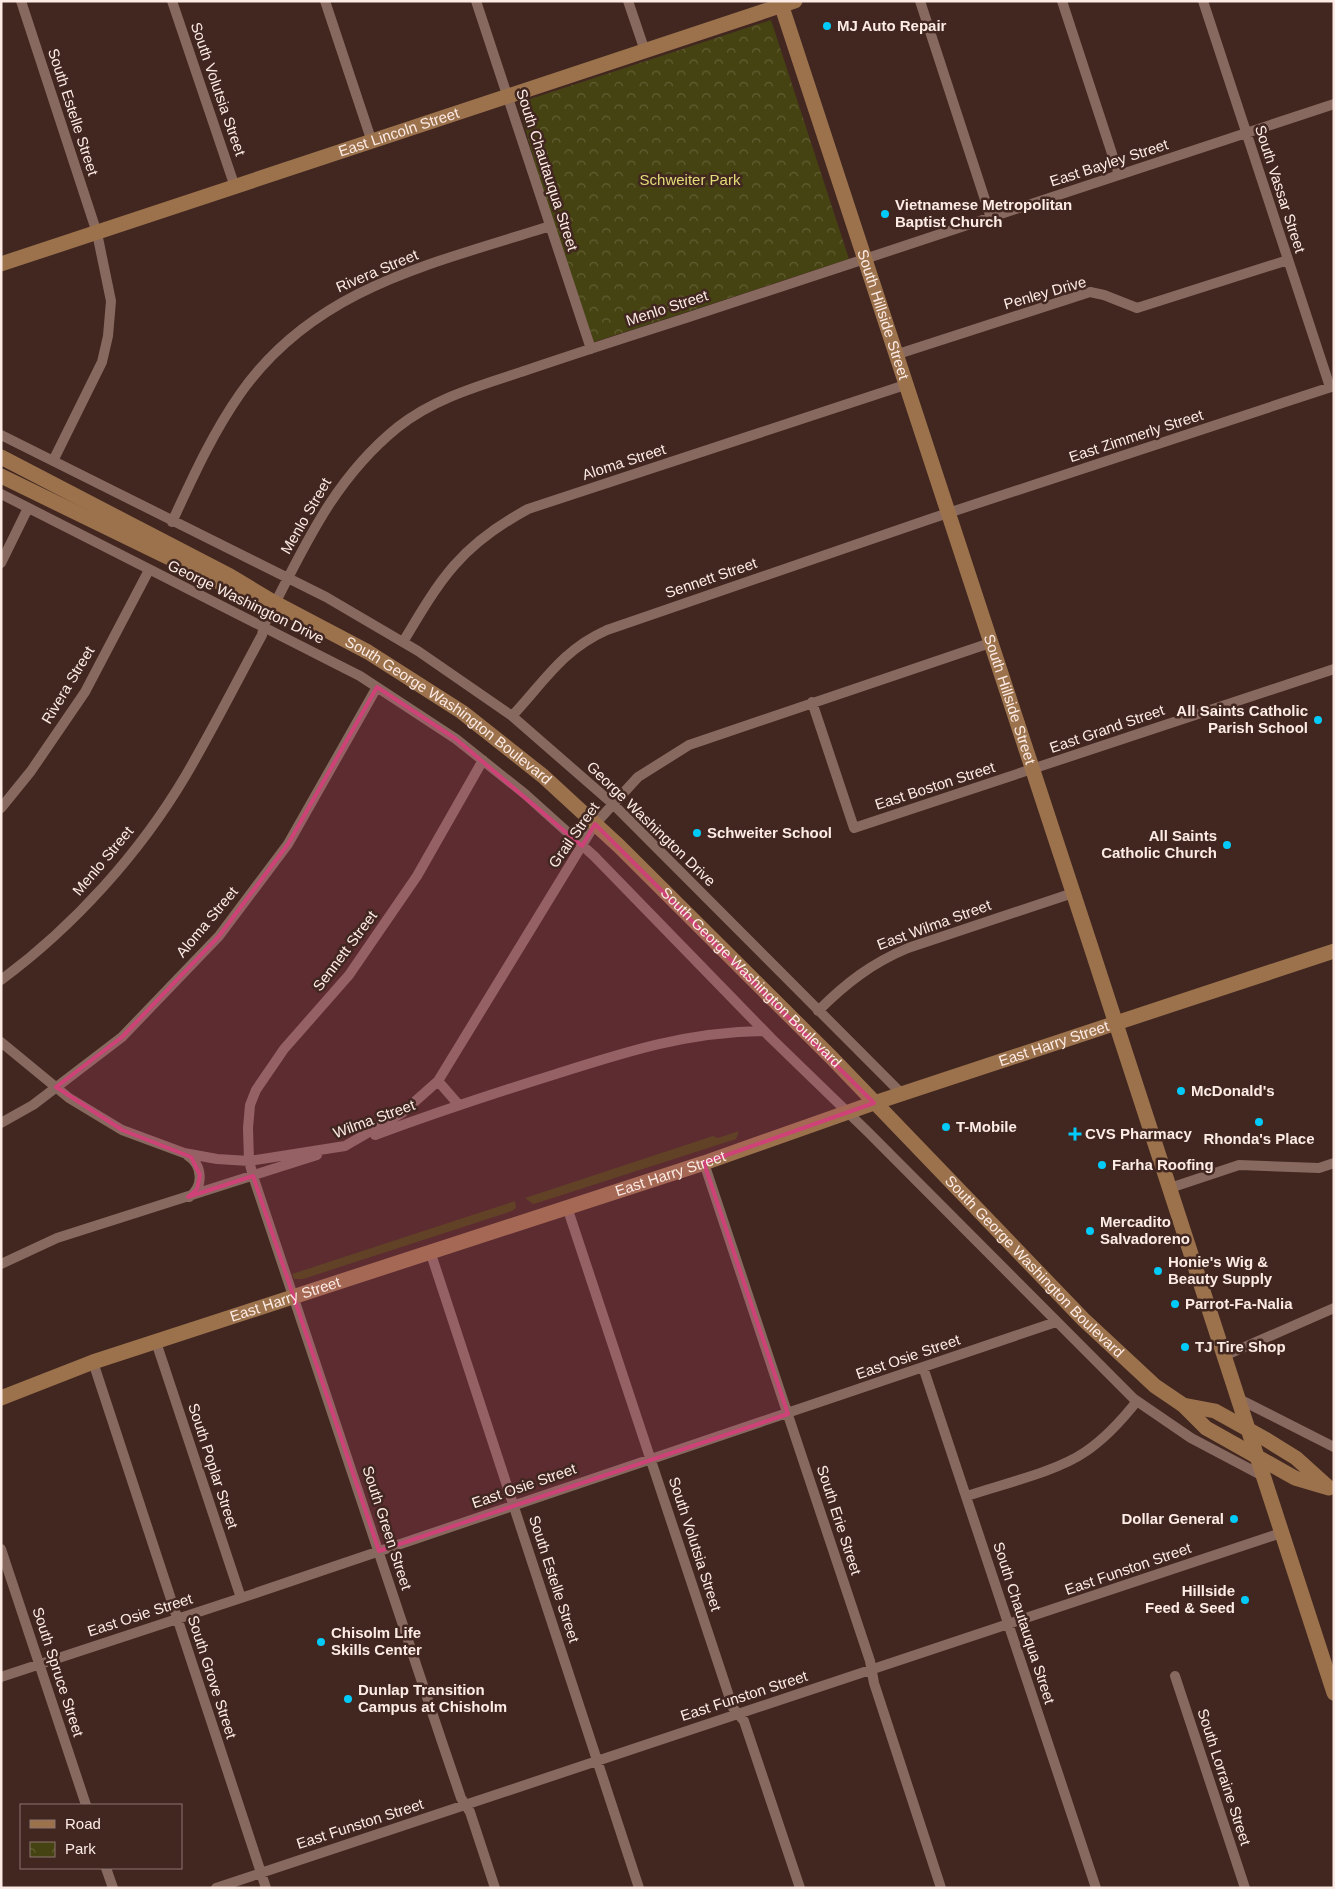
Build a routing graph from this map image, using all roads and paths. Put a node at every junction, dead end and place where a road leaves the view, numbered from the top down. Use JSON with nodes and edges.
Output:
{"nodes":[{"id":1,"x":21,"y":1,"type":"edge"},
{"id":2,"x":172,"y":1,"type":"edge"},
{"id":3,"x":325,"y":1,"type":"edge"},
{"id":4,"x":476,"y":1,"type":"edge"},
{"id":5,"x":628,"y":1,"type":"edge"},
{"id":6,"x":920,"y":1,"type":"edge"},
{"id":7,"x":1062,"y":1,"type":"edge"},
{"id":8,"x":1203,"y":1,"type":"edge"},
{"id":9,"x":785,"y":3,"type":"edge"},
{"id":10,"x":645,"y":51,"type":"junction"},
{"id":11,"x":507,"y":96,"type":"junction"},
{"id":12,"x":1334,"y":104,"type":"edge"},
{"id":13,"x":1246,"y":133,"type":"junction"},
{"id":14,"x":372,"y":142,"type":"junction"},
{"id":15,"x":1119,"y":175,"type":"junction"},
{"id":16,"x":235,"y":187,"type":"junction"},
{"id":17,"x":991,"y":218,"type":"junction"},
{"id":18,"x":550,"y":226,"type":"junction"},
{"id":19,"x":97,"y":233,"type":"junction"},
{"id":20,"x":864,"y":260,"type":"junction"},
{"id":21,"x":1288,"y":260,"type":"junction"},
{"id":22,"x":1,"y":264,"type":"edge"},
{"id":23,"x":591,"y":349,"type":"junction"},
{"id":24,"x":896,"y":355,"type":"junction"},
{"id":25,"x":905,"y":385,"type":"junction"},
{"id":26,"x":1332,"y":386,"type":"edge"},
{"id":27,"x":1,"y":435,"type":"edge"},
{"id":28,"x":1,"y":457,"type":"edge"},
{"id":29,"x":53,"y":461,"type":"junction"},
{"id":30,"x":1,"y":476,"type":"edge"},
{"id":31,"x":1,"y":494,"type":"edge"},
{"id":32,"x":28,"y":508,"type":"junction"},
{"id":33,"x":947,"y":513,"type":"junction"},
{"id":34,"x":172,"y":522,"type":"junction"},
{"id":35,"x":1,"y":563,"type":"edge"},
{"id":36,"x":149,"y":570,"type":"junction"},
{"id":37,"x":288,"y":579,"type":"junction"},
{"id":38,"x":275,"y":603,"type":"junction"},
{"id":39,"x":264,"y":626,"type":"junction"},
{"id":40,"x":404,"y":642,"type":"junction"},
{"id":41,"x":990,"y":643,"type":"junction"},
{"id":42,"x":1334,"y":669,"type":"edge"},
{"id":43,"x":376,"y":687,"type":"junction"},
{"id":44,"x":812,"y":702,"type":"junction"},
{"id":45,"x":512,"y":716,"type":"junction"},
{"id":46,"x":483,"y":760,"type":"junction"},
{"id":47,"x":1032,"y":770,"type":"junction"},
{"id":48,"x":614,"y":804,"type":"junction"},
{"id":49,"x":1,"y":808,"type":"edge"},
{"id":50,"x":595,"y":824,"type":"junction"},
{"id":51,"x":582,"y":846,"type":"junction"},
{"id":52,"x":1073,"y":893,"type":"junction"},
{"id":53,"x":1334,"y":951,"type":"edge"},
{"id":54,"x":1,"y":980,"type":"edge"},
{"id":55,"x":818,"y":1011,"type":"junction"},
{"id":56,"x":1116,"y":1023,"type":"junction"},
{"id":57,"x":764,"y":1031,"type":"junction"},
{"id":58,"x":1,"y":1042,"type":"edge"},
{"id":59,"x":438,"y":1081,"type":"junction"},
{"id":60,"x":56,"y":1087,"type":"junction"},
{"id":61,"x":902,"y":1094,"type":"junction"},
{"id":62,"x":874,"y":1103,"type":"junction"},
{"id":63,"x":458,"y":1104,"type":"junction"},
{"id":64,"x":848,"y":1112,"type":"junction"},
{"id":65,"x":1,"y":1123,"type":"edge"},
{"id":66,"x":344,"y":1146,"type":"junction"},
{"id":67,"x":184,"y":1154,"type":"junction"},
{"id":68,"x":249,"y":1161,"type":"junction"},
{"id":69,"x":704,"y":1163,"type":"junction"},
{"id":70,"x":1334,"y":1163,"type":"edge"},
{"id":71,"x":253,"y":1176,"type":"junction"},
{"id":72,"x":1170,"y":1188,"type":"junction"},
{"id":73,"x":188,"y":1197,"type":"junction"},
{"id":74,"x":567,"y":1207,"type":"junction"},
{"id":75,"x":430,"y":1251,"type":"junction"},
{"id":76,"x":1,"y":1264,"type":"edge"},
{"id":77,"x":293,"y":1297,"type":"junction"},
{"id":78,"x":1334,"y":1308,"type":"edge"},
{"id":79,"x":1056,"y":1322,"type":"junction"},
{"id":80,"x":156,"y":1342,"type":"junction"},
{"id":81,"x":1224,"y":1356,"type":"junction"},
{"id":82,"x":93,"y":1362,"type":"junction"},
{"id":83,"x":923,"y":1367,"type":"junction"},
{"id":84,"x":3,"y":1396,"type":"edge"},
{"id":85,"x":1237,"y":1398,"type":"junction"},
{"id":86,"x":1137,"y":1401,"type":"junction"},
{"id":87,"x":1182,"y":1405,"type":"junction"},
{"id":88,"x":788,"y":1414,"type":"junction"},
{"id":89,"x":1247,"y":1429,"type":"junction"},
{"id":90,"x":1334,"y":1447,"type":"edge"},
{"id":91,"x":1255,"y":1455,"type":"junction"},
{"id":92,"x":651,"y":1460,"type":"junction"},
{"id":93,"x":1263,"y":1476,"type":"junction"},
{"id":94,"x":1331,"y":1490,"type":"edge"},
{"id":95,"x":967,"y":1496,"type":"junction"},
{"id":96,"x":514,"y":1506,"type":"junction"},
{"id":97,"x":1282,"y":1533,"type":"junction"},
{"id":98,"x":1,"y":1549,"type":"edge"},
{"id":99,"x":379,"y":1551,"type":"junction"},
{"id":100,"x":241,"y":1598,"type":"junction"},
{"id":101,"x":177,"y":1619,"type":"junction"},
{"id":102,"x":1009,"y":1624,"type":"junction"},
{"id":103,"x":40,"y":1664,"type":"junction"},
{"id":104,"x":871,"y":1670,"type":"junction"},
{"id":105,"x":1175,"y":1676,"type":"dead end"},
{"id":106,"x":1,"y":1677,"type":"edge"},
{"id":107,"x":1334,"y":1693,"type":"edge"},
{"id":108,"x":738,"y":1714,"type":"junction"},
{"id":109,"x":598,"y":1760,"type":"junction"},
{"id":110,"x":86,"y":1804,"type":"edge"},
{"id":111,"x":465,"y":1805,"type":"junction"},
{"id":112,"x":106,"y":1869,"type":"edge"},
{"id":113,"x":261,"y":1873,"type":"junction"},
{"id":114,"x":113,"y":1888,"type":"edge"},
{"id":115,"x":216,"y":1888,"type":"edge"},
{"id":116,"x":266,"y":1888,"type":"edge"},
{"id":117,"x":495,"y":1888,"type":"edge"},
{"id":118,"x":639,"y":1888,"type":"edge"},
{"id":119,"x":800,"y":1888,"type":"edge"},
{"id":120,"x":941,"y":1888,"type":"edge"},
{"id":121,"x":1096,"y":1888,"type":"edge"},
{"id":122,"x":1245,"y":1888,"type":"edge"}],
"edges":[{"from":1,"to":19,"type":"street","name":"South Estelle Street"},
{"from":2,"to":16,"type":"street","name":"South Volutsia Street"},
{"from":3,"to":14,"type":"street"},
{"from":4,"to":11,"type":"street","name":"South Chautauqua Street"},
{"from":5,"to":10,"type":"street"},
{"from":6,"to":17,"type":"street"},
{"from":7,"to":15,"type":"street"},
{"from":8,"to":13,"type":"street","name":"South Vassar Street"},
{"from":9,"to":10,"type":"main road","name":"East Lincoln Street"},
{"from":9,"to":20,"type":"main road","name":"South Hillside Street"},
{"from":10,"to":11,"type":"main road","name":"East Lincoln Street"},
{"from":11,"to":14,"type":"main road","name":"East Lincoln Street"},
{"from":11,"to":18,"type":"street","name":"South Chautauqua Street"},
{"from":12,"to":13,"type":"street","name":"East Bayley Street"},
{"from":13,"to":15,"type":"street","name":"East Bayley Street"},
{"from":13,"to":21,"type":"street","name":"South Vassar Street"},
{"from":14,"to":16,"type":"main road","name":"East Lincoln Street"},
{"from":15,"to":17,"type":"street","name":"East Bayley Street"},
{"from":16,"to":19,"type":"main road","name":"East Lincoln Street"},
{"from":17,"to":20,"type":"street","name":"East Bayley Street"},
{"from":18,"to":23,"type":"street","name":"South Chautauqua Street"},
{"from":18,"to":34,"type":"street","name":"Rivera Street"},
{"from":19,"to":22,"type":"main road","name":"East Lincoln Street"},
{"from":19,"to":29,"type":"street","name":"South Estelle Street"},
{"from":20,"to":23,"type":"street","name":"Menlo Street"},
{"from":20,"to":24,"type":"main road","name":"South Hillside Street"},
{"from":21,"to":24,"type":"street","name":"Penley Drive"},
{"from":21,"to":26,"type":"street","name":"South Vassar Street"},
{"from":23,"to":37,"type":"street","name":"Menlo Street"},
{"from":24,"to":25,"type":"main road","name":"South Hillside Street"},
{"from":25,"to":33,"type":"main road","name":"South Hillside Street"},
{"from":25,"to":40,"type":"street","name":"Aloma Street"},
{"from":26,"to":33,"type":"street","name":"East Zimmerly Street"},
{"from":27,"to":29,"type":"street","name":"George Washington Drive"},
{"from":28,"to":38,"type":"main road","name":"South George Washington Boulevard"},
{"from":29,"to":34,"type":"street","name":"George Washington Drive"},
{"from":30,"to":38,"type":"main road","name":"South George Washington Boulevard"},
{"from":31,"to":32,"type":"street","name":"George Washington Drive"},
{"from":32,"to":35,"type":"street"},
{"from":32,"to":36,"type":"street","name":"George Washington Drive"},
{"from":33,"to":41,"type":"main road","name":"South Hillside Street"},
{"from":33,"to":45,"type":"street","name":"Sennett Street"},
{"from":34,"to":37,"type":"street","name":"George Washington Drive"},
{"from":36,"to":39,"type":"street","name":"George Washington Drive"},
{"from":36,"to":49,"type":"street","name":"Rivera Street"},
{"from":37,"to":38,"type":"street","name":"Menlo Street"},
{"from":37,"to":40,"type":"street","name":"George Washington Drive"},
{"from":38,"to":39,"type":"street","name":"Menlo Street"},
{"from":38,"to":50,"type":"main road","name":"South George Washington Boulevard"},
{"from":39,"to":43,"type":"street","name":"George Washington Drive"},
{"from":39,"to":54,"type":"street","name":"Menlo Street"},
{"from":40,"to":45,"type":"street","name":"George Washington Drive"},
{"from":41,"to":44,"type":"street","name":"Grail Street"},
{"from":41,"to":47,"type":"main road","name":"South Hillside Street"},
{"from":42,"to":47,"type":"street","name":"East Grand Street"},
{"from":43,"to":46,"type":"street","name":"George Washington Drive"},
{"from":43,"to":60,"type":"street","name":"Aloma Street"},
{"from":44,"to":47,"type":"street","name":"East Boston Street"},
{"from":44,"to":48,"type":"street","name":"Grail Street"},
{"from":45,"to":48,"type":"street","name":"George Washington Drive"},
{"from":46,"to":51,"type":"street","name":"George Washington Drive"},
{"from":46,"to":68,"type":"street","name":"Sennett Street"},
{"from":47,"to":52,"type":"main road","name":"South Hillside Street"},
{"from":48,"to":50,"type":"street","name":"Grail Street"},
{"from":48,"to":55,"type":"street","name":"George Washington Drive"},
{"from":50,"to":51,"type":"street","name":"Grail Street"},
{"from":50,"to":62,"type":"main road","name":"South George Washington Boulevard"},
{"from":51,"to":57,"type":"street","name":"George Washington Drive"},
{"from":51,"to":59,"type":"street","name":"Grail Street"},
{"from":52,"to":55,"type":"street","name":"East Wilma Street"},
{"from":52,"to":56,"type":"main road","name":"South Hillside Street"},
{"from":53,"to":56,"type":"main road","name":"East Harry Street"},
{"from":55,"to":61,"type":"street","name":"George Washington Drive"},
{"from":56,"to":61,"type":"main road","name":"East Harry Street"},
{"from":56,"to":72,"type":"main road","name":"South Hillside Street"},
{"from":57,"to":63,"type":"street","name":"Wilma Street"},
{"from":57,"to":64,"type":"street","name":"George Washington Drive"},
{"from":58,"to":60,"type":"street"},
{"from":59,"to":63,"type":"street"},
{"from":59,"to":66,"type":"street","name":"Grail Street"},
{"from":60,"to":65,"type":"street","name":"Aloma Street"},
{"from":60,"to":67,"type":"street"},
{"from":61,"to":62,"type":"main road","name":"East Harry Street"},
{"from":62,"to":64,"type":"main road","name":"East Harry Street"},
{"from":62,"to":87,"type":"main road","name":"South George Washington Boulevard"},
{"from":63,"to":66,"type":"street","name":"Wilma Street"},
{"from":64,"to":69,"type":"main road","name":"East Harry Street"},
{"from":64,"to":79,"type":"street","name":"George Washington Drive"},
{"from":66,"to":68,"type":"street"},
{"from":66,"to":71,"type":"street","name":"Wilma Street"},
{"from":67,"to":68,"type":"street"},
{"from":67,"to":73,"type":"street"},
{"from":68,"to":71,"type":"street","name":"Sennett Street"},
{"from":69,"to":74,"type":"main road","name":"East Harry Street"},
{"from":69,"to":88,"type":"street","name":"South Erie Street"},
{"from":70,"to":72,"type":"street"},
{"from":71,"to":73,"type":"street","name":"Wilma Street"},
{"from":71,"to":77,"type":"street","name":"South Green Street"},
{"from":72,"to":81,"type":"main road","name":"South Hillside Street"},
{"from":73,"to":76,"type":"street","name":"Wilma Street"},
{"from":74,"to":75,"type":"main road","name":"East Harry Street"},
{"from":74,"to":92,"type":"street","name":"South Volutsia Street"},
{"from":75,"to":77,"type":"main road","name":"East Harry Street"},
{"from":75,"to":96,"type":"street","name":"South Estelle Street"},
{"from":77,"to":80,"type":"main road","name":"East Harry Street"},
{"from":77,"to":99,"type":"street","name":"South Green Street"},
{"from":78,"to":81,"type":"street"},
{"from":79,"to":83,"type":"street","name":"East Osie Street"},
{"from":79,"to":86,"type":"street","name":"George Washington Drive"},
{"from":80,"to":82,"type":"main road","name":"East Harry Street"},
{"from":80,"to":100,"type":"street","name":"South Poplar Street"},
{"from":81,"to":85,"type":"main road","name":"South Hillside Street"},
{"from":82,"to":84,"type":"main road","name":"East Harry Street"},
{"from":82,"to":101,"type":"street","name":"South Grove Street"},
{"from":83,"to":88,"type":"street","name":"East Osie Street"},
{"from":83,"to":95,"type":"street","name":"South Chautauqua Street"},
{"from":85,"to":89,"type":"main road","name":"South Hillside Street"},
{"from":85,"to":90,"type":"street"},
{"from":86,"to":93,"type":"street","name":"George Washington Drive"},
{"from":86,"to":95,"type":"street"},
{"from":87,"to":89,"type":"main road","name":"South George Washington Boulevard"},
{"from":87,"to":91,"type":"main road","name":"South George Washington Boulevard"},
{"from":88,"to":92,"type":"street","name":"East Osie Street"},
{"from":88,"to":104,"type":"street","name":"South Erie Street"},
{"from":89,"to":91,"type":"main road","name":"South Hillside Street"},
{"from":89,"to":94,"type":"main road","name":"South George Washington Boulevard"},
{"from":91,"to":93,"type":"main road","name":"South Hillside Street"},
{"from":91,"to":94,"type":"main road","name":"South George Washington Boulevard"},
{"from":92,"to":96,"type":"street","name":"East Osie Street"},
{"from":92,"to":108,"type":"street","name":"South Volutsia Street"},
{"from":93,"to":97,"type":"main road","name":"South Hillside Street"},
{"from":95,"to":102,"type":"street","name":"South Chautauqua Street"},
{"from":96,"to":99,"type":"street","name":"East Osie Street"},
{"from":96,"to":109,"type":"street","name":"South Estelle Street"},
{"from":97,"to":102,"type":"street","name":"East Funston Street"},
{"from":97,"to":107,"type":"main road"},
{"from":98,"to":103,"type":"street","name":"South Spruce Street"},
{"from":99,"to":100,"type":"street","name":"East Osie Street"},
{"from":99,"to":111,"type":"street","name":"South Green Street"},
{"from":100,"to":101,"type":"street","name":"East Osie Street"},
{"from":101,"to":103,"type":"street","name":"East Osie Street"},
{"from":101,"to":113,"type":"street","name":"South Grove Street"},
{"from":102,"to":104,"type":"street","name":"East Funston Street"},
{"from":102,"to":121,"type":"street","name":"South Chautauqua Street"},
{"from":103,"to":106,"type":"street","name":"East Osie Street"},
{"from":103,"to":110,"type":"street","name":"South Spruce Street"},
{"from":104,"to":108,"type":"street","name":"East Funston Street"},
{"from":104,"to":120,"type":"street","name":"South Erie Street"},
{"from":105,"to":122,"type":"street","name":"South Lorraine Street"},
{"from":108,"to":109,"type":"street","name":"East Funston Street"},
{"from":108,"to":119,"type":"street","name":"South Volutsia Street"},
{"from":109,"to":111,"type":"street","name":"East Funston Street"},
{"from":109,"to":118,"type":"street","name":"South Estelle Street"},
{"from":111,"to":113,"type":"street","name":"East Funston Street"},
{"from":111,"to":117,"type":"street","name":"South Green Street"},
{"from":112,"to":114,"type":"street"},
{"from":113,"to":115,"type":"street","name":"East Funston Street"},
{"from":113,"to":116,"type":"street","name":"South Grove Street"}]}
